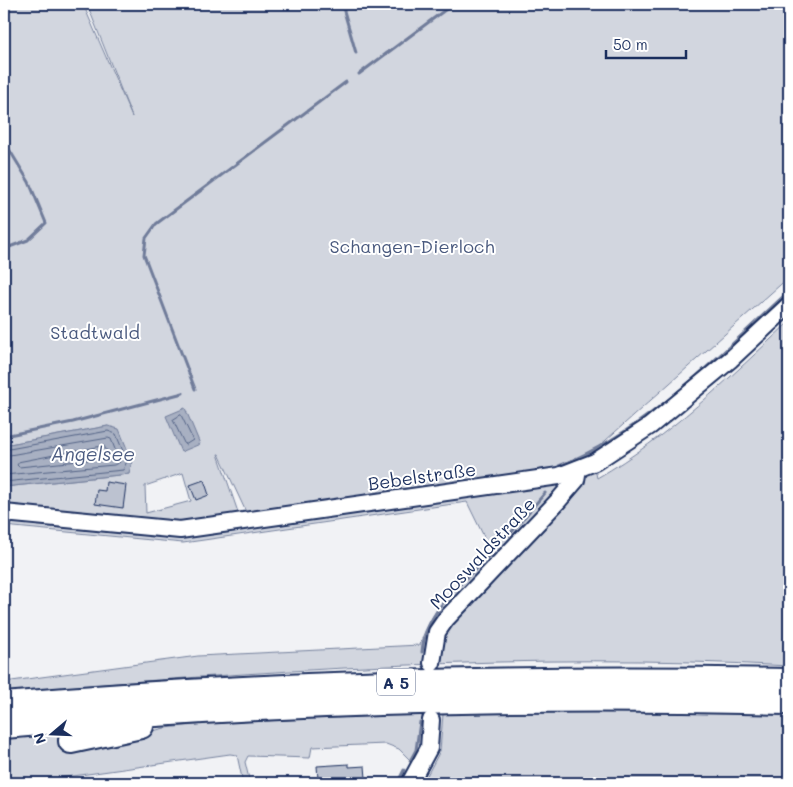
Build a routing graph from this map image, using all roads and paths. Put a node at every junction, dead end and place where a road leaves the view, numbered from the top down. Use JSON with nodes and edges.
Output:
{"nodes":[{"id":1,"x":789,"y":305,"type":"edge"},
{"id":2,"x":578,"y":469,"type":"junction"},
{"id":3,"x":559,"y":476,"type":"junction"},
{"id":4,"x":558,"y":501,"type":"junction"},
{"id":5,"x":4,"y":513,"type":"edge"},
{"id":6,"x":432,"y":663,"type":"dead end"},
{"id":7,"x":789,"y":680,"type":"edge"},
{"id":8,"x":789,"y":702,"type":"edge"},
{"id":9,"x":4,"y":705,"type":"edge"},
{"id":10,"x":186,"y":712,"type":"junction"},
{"id":11,"x":432,"y":720,"type":"dead end"},
{"id":12,"x":4,"y":726,"type":"edge"},
{"id":13,"x":72,"y":741,"type":"dead end"},
{"id":14,"x":410,"y":783,"type":"edge"}],
"edges":[{"from":1,"to":2,"type":"street","name":"Bebelstraße"},
{"from":2,"to":3,"type":"street","name":"Bebelstraße"},
{"from":2,"to":4,"type":"street","name":"Mooswaldstraße"},
{"from":3,"to":4,"type":"street","name":"Mooswaldstraße"},
{"from":3,"to":5,"type":"street","name":"Bebelstraße"},
{"from":4,"to":6,"type":"street","name":"Mooswaldstraße"},
{"from":7,"to":9,"type":"highway","number":"A 5"},
{"from":8,"to":10,"type":"highway","number":"A 5"},
{"from":10,"to":12,"type":"highway","number":"A 5"},
{"from":10,"to":13,"type":"highway"},
{"from":11,"to":14,"type":"street"}]}
